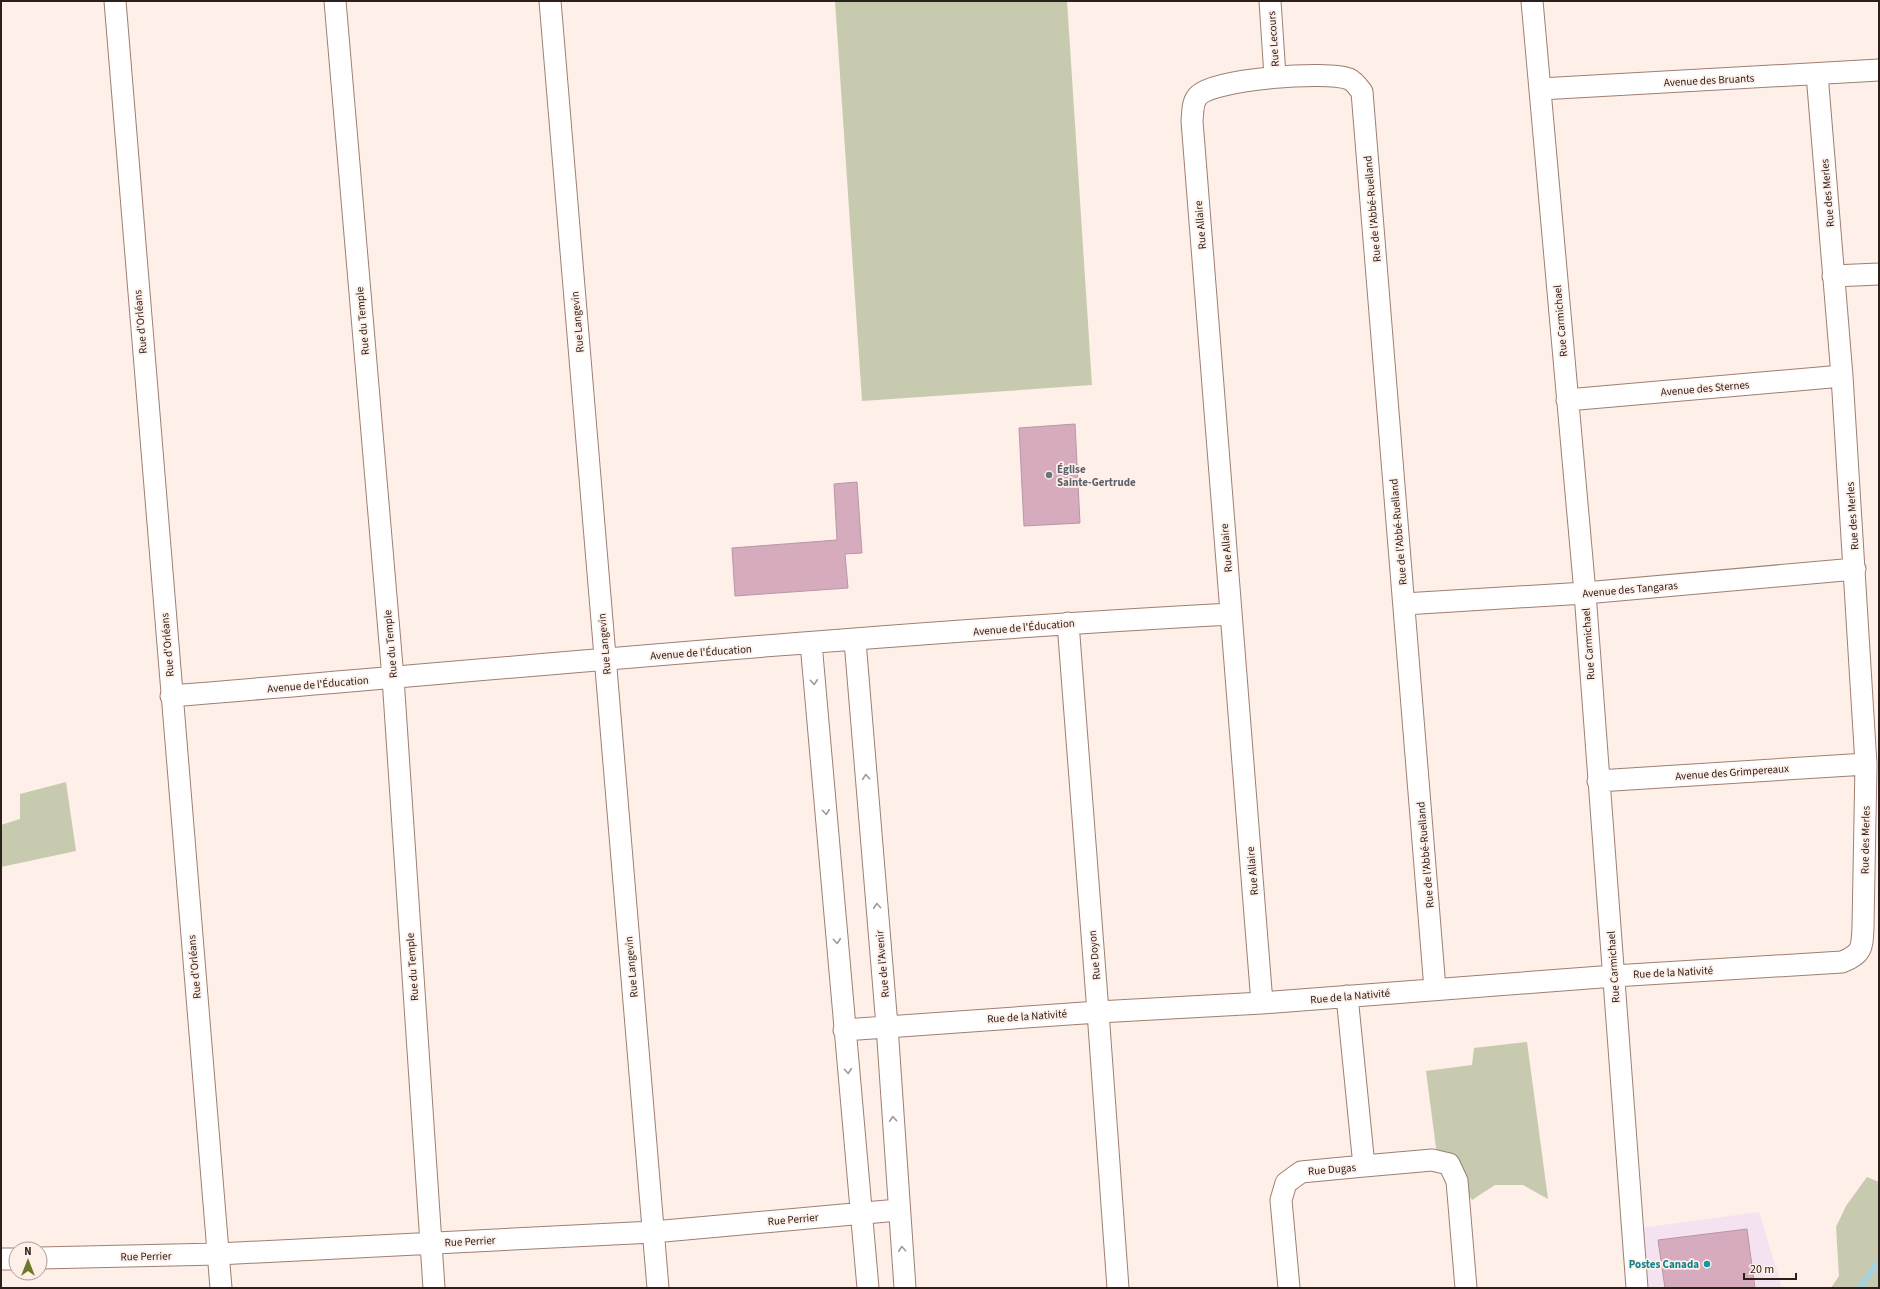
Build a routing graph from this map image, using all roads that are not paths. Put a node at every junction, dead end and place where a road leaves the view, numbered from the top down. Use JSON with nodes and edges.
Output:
{"nodes":[{"id":1,"x":115,"y":1,"type":"edge"},
{"id":2,"x":335,"y":1,"type":"edge"},
{"id":3,"x":550,"y":1,"type":"edge"},
{"id":4,"x":1270,"y":1,"type":"edge"},
{"id":5,"x":1532,"y":1,"type":"edge"},
{"id":6,"x":1879,"y":70,"type":"edge"},
{"id":7,"x":1817,"y":74,"type":"junction"},
{"id":8,"x":1276,"y":76,"type":"junction"},
{"id":9,"x":1540,"y":89,"type":"junction"},
{"id":10,"x":1879,"y":274,"type":"edge"},
{"id":11,"x":1833,"y":276,"type":"junction"},
{"id":12,"x":1842,"y":376,"type":"junction"},
{"id":13,"x":1567,"y":400,"type":"junction"},
{"id":14,"x":1855,"y":569,"type":"junction"},
{"id":15,"x":1585,"y":593,"type":"junction"},
{"id":16,"x":1404,"y":604,"type":"junction"},
{"id":17,"x":1231,"y":614,"type":"junction"},
{"id":18,"x":1068,"y":623,"type":"junction"},
{"id":19,"x":855,"y":641,"type":"junction"},
{"id":20,"x":811,"y":643,"type":"junction"},
{"id":21,"x":606,"y":659,"type":"junction"},
{"id":22,"x":392,"y":678,"type":"junction"},
{"id":23,"x":171,"y":696,"type":"junction"},
{"id":24,"x":1866,"y":764,"type":"junction"},
{"id":25,"x":1598,"y":781,"type":"junction"},
{"id":26,"x":1855,"y":957,"type":"joint"},
{"id":27,"x":1614,"y":976,"type":"junction"},
{"id":28,"x":1436,"y":989,"type":"junction"},
{"id":29,"x":1348,"y":996,"type":"junction"},
{"id":30,"x":1262,"y":1003,"type":"junction"},
{"id":31,"x":1098,"y":1012,"type":"junction"},
{"id":32,"x":887,"y":1026,"type":"junction"},
{"id":33,"x":844,"y":1030,"type":"junction"},
{"id":34,"x":1364,"y":1166,"type":"junction"},
{"id":35,"x":898,"y":1210,"type":"junction"},
{"id":36,"x":861,"y":1212,"type":"junction"},
{"id":37,"x":653,"y":1232,"type":"junction"},
{"id":38,"x":430,"y":1243,"type":"junction"},
{"id":39,"x":218,"y":1254,"type":"junction"},
{"id":40,"x":48,"y":1258,"type":"edge"},
{"id":41,"x":221,"y":1288,"type":"edge"},
{"id":42,"x":434,"y":1288,"type":"edge"},
{"id":43,"x":658,"y":1288,"type":"edge"},
{"id":44,"x":868,"y":1288,"type":"edge"},
{"id":45,"x":905,"y":1288,"type":"edge"},
{"id":46,"x":1118,"y":1288,"type":"edge"},
{"id":47,"x":1289,"y":1288,"type":"edge"},
{"id":48,"x":1466,"y":1288,"type":"edge"},
{"id":49,"x":1638,"y":1288,"type":"edge"}],
"edges":[{"from":1,"to":23,"type":"street","name":"Rue d'Orléans"},
{"from":2,"to":22,"type":"street","name":"Rue du Temple"},
{"from":3,"to":21,"type":"street","name":"Rue Langevin"},
{"from":4,"to":8,"type":"street","name":"Rue Lecours"},
{"from":5,"to":9,"type":"street","name":"Rue Carmichael"},
{"from":6,"to":7,"type":"street","name":"Avenue des Bruants"},
{"from":7,"to":9,"type":"street","name":"Avenue des Bruants"},
{"from":7,"to":11,"type":"street","name":"Rue des Merles"},
{"from":8,"to":16,"type":"street","name":"Rue de l'Abbé-Ruelland"},
{"from":8,"to":17,"type":"street","name":"Rue Allaire"},
{"from":9,"to":13,"type":"street","name":"Rue Carmichael"},
{"from":10,"to":11,"type":"street"},
{"from":11,"to":12,"type":"street","name":"Rue des Merles"},
{"from":12,"to":13,"type":"street","name":"Avenue des Sternes"},
{"from":12,"to":14,"type":"street","name":"Rue des Merles"},
{"from":13,"to":15,"type":"street","name":"Rue Carmichael"},
{"from":14,"to":15,"type":"street","name":"Avenue des Tangaras"},
{"from":14,"to":24,"type":"street","name":"Rue des Merles"},
{"from":15,"to":16,"type":"street","name":"Avenue des Tangaras"},
{"from":15,"to":25,"type":"street","name":"Rue Carmichael"},
{"from":16,"to":28,"type":"street","name":"Rue de l'Abbé-Ruelland"},
{"from":17,"to":18,"type":"street","name":"Avenue de l'Éducation"},
{"from":17,"to":30,"type":"street","name":"Rue Allaire"},
{"from":18,"to":19,"type":"street","name":"Avenue de l'Éducation"},
{"from":18,"to":31,"type":"street","name":"Rue Doyon"},
{"from":19,"to":20,"type":"street","name":"Avenue de l'Éducation"},
{"from":32,"to":19,"type":"street","name":"Rue de l'Avenir","one_way":true},
{"from":20,"to":21,"type":"street","name":"Avenue de l'Éducation"},
{"from":20,"to":33,"type":"street","one_way":true},
{"from":21,"to":22,"type":"street","name":"Avenue de l'Éducation"},
{"from":21,"to":37,"type":"street","name":"Rue Langevin"},
{"from":22,"to":23,"type":"street","name":"Avenue de l'Éducation"},
{"from":22,"to":38,"type":"street","name":"Rue du Temple"},
{"from":23,"to":39,"type":"street","name":"Rue d'Orléans"},
{"from":24,"to":25,"type":"street","name":"Avenue des Grimpereaux"},
{"from":24,"to":26,"type":"street","name":"Rue des Merles"},
{"from":25,"to":27,"type":"street","name":"Rue Carmichael"},
{"from":26,"to":27,"type":"street","name":"Rue de la Nativité"},
{"from":27,"to":28,"type":"street","name":"Rue de la Nativité"},
{"from":27,"to":49,"type":"street","name":"Rue Carmichael"},
{"from":28,"to":29,"type":"street","name":"Rue de la Nativité"},
{"from":29,"to":30,"type":"street","name":"Rue de la Nativité"},
{"from":29,"to":34,"type":"street","name":"Rue Dugas"},
{"from":30,"to":31,"type":"street","name":"Rue de la Nativité"},
{"from":31,"to":32,"type":"street","name":"Rue de la Nativité"},
{"from":31,"to":46,"type":"street","name":"Rue Doyon"},
{"from":32,"to":33,"type":"street","name":"Rue de la Nativité"},
{"from":35,"to":32,"type":"street","name":"Rue de l'Avenir","one_way":true},
{"from":33,"to":36,"type":"street","one_way":true},
{"from":34,"to":47,"type":"street","name":"Rue Dugas"},
{"from":34,"to":48,"type":"street"},
{"from":35,"to":36,"type":"street","name":"Rue Perrier"},
{"from":45,"to":35,"type":"street","name":"Rue de l'Avenir","one_way":true},
{"from":36,"to":37,"type":"street","name":"Rue Perrier"},
{"from":36,"to":44,"type":"street"},
{"from":37,"to":38,"type":"street","name":"Rue Perrier"},
{"from":37,"to":43,"type":"street","name":"Rue Langevin"},
{"from":38,"to":39,"type":"street","name":"Rue Perrier"},
{"from":38,"to":42,"type":"street","name":"Rue du Temple"},
{"from":39,"to":40,"type":"street","name":"Rue Perrier"},
{"from":39,"to":41,"type":"street","name":"Rue d'Orléans"}]}
